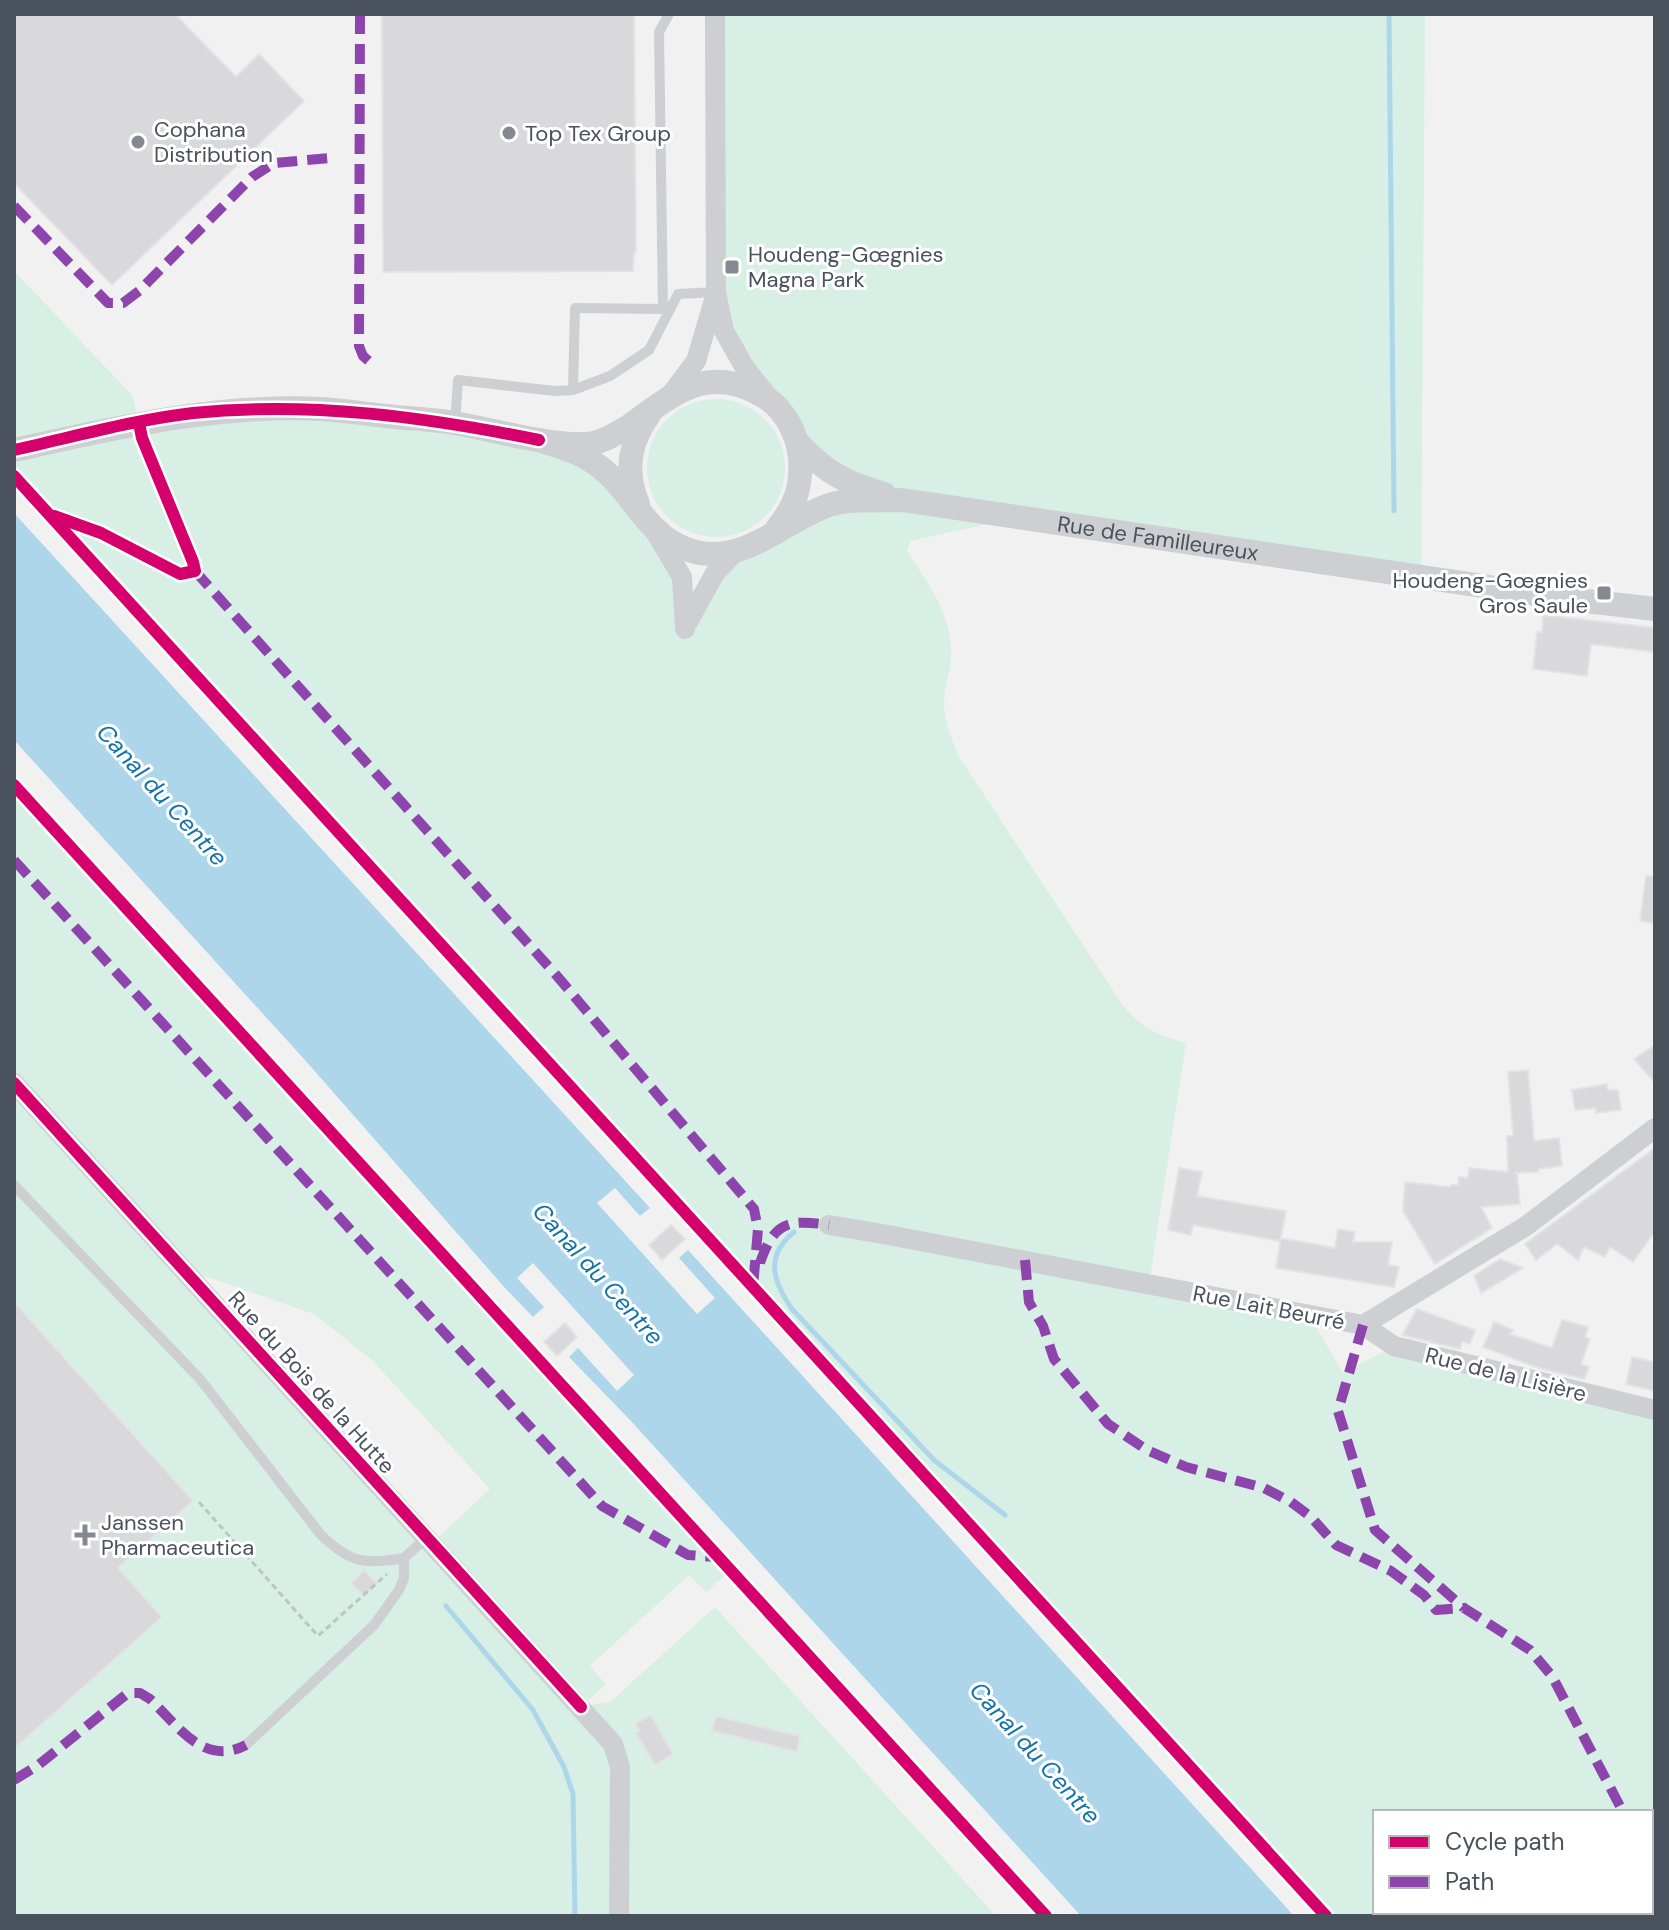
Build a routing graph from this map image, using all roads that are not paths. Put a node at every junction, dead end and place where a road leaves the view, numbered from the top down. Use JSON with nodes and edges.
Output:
{"nodes":[{"id":1,"x":669,"y":14,"type":"edge"},
{"id":2,"x":715,"y":14,"type":"edge"},
{"id":3,"x":716,"y":292,"type":"junction"},
{"id":4,"x":667,"y":308,"type":"junction"},
{"id":5,"x":573,"y":390,"type":"junction"},
{"id":6,"x":663,"y":401,"type":"junction"},
{"id":7,"x":772,"y":402,"type":"junction"},
{"id":8,"x":455,"y":423,"type":"junction"},
{"id":9,"x":539,"y":440,"type":"junction"},
{"id":10,"x":799,"y":444,"type":"junction"},
{"id":11,"x":14,"y":450,"type":"edge"},
{"id":12,"x":902,"y":500,"type":"junction"},
{"id":13,"x":646,"y":518,"type":"junction"},
{"id":14,"x":776,"y":530,"type":"junction"},
{"id":15,"x":734,"y":553,"type":"junction"},
{"id":16,"x":1655,"y":609,"type":"edge"},
{"id":17,"x":14,"y":1083,"type":"edge"},
{"id":18,"x":1655,"y":1128,"type":"edge"},
{"id":19,"x":14,"y":1185,"type":"edge"},
{"id":20,"x":829,"y":1225,"type":"dead end"},
{"id":21,"x":1363,"y":1325,"type":"junction"},
{"id":22,"x":1655,"y":1410,"type":"edge"},
{"id":23,"x":426,"y":1538,"type":"junction"},
{"id":24,"x":404,"y":1558,"type":"junction"},
{"id":25,"x":246,"y":1745,"type":"dead end"},
{"id":26,"x":619,"y":1916,"type":"edge"}],
"edges":[{"from":1,"to":4,"type":"lane"},
{"from":2,"to":3,"type":"street"},
{"from":3,"to":4,"type":"lane"},
{"from":3,"to":6,"type":"street"},
{"from":3,"to":7,"type":"street"},
{"from":4,"to":5,"type":"lane"},
{"from":4,"to":5,"type":"lane"},
{"from":5,"to":8,"type":"lane"},
{"from":6,"to":7,"type":"street"},
{"from":6,"to":9,"type":"street"},
{"from":6,"to":13,"type":"street"},
{"from":7,"to":10,"type":"street"},
{"from":8,"to":9,"type":"street"},
{"from":8,"to":11,"type":"street"},
{"from":9,"to":13,"type":"street"},
{"from":10,"to":12,"type":"street"},
{"from":10,"to":14,"type":"street"},
{"from":12,"to":14,"type":"street","name":"Rue de Familleureux"},
{"from":12,"to":16,"type":"street","name":"Rue de Familleureux"},
{"from":13,"to":15,"type":"street"},
{"from":13,"to":15,"type":"street"},
{"from":14,"to":15,"type":"street","name":"Rue de Familleureux"},
{"from":17,"to":23,"type":"street","name":"Rue du Bois de la Hutte"},
{"from":18,"to":21,"type":"street","name":"Rue Lait Beurré"},
{"from":19,"to":24,"type":"lane"},
{"from":20,"to":21,"type":"street","name":"Rue Lait Beurré"},
{"from":21,"to":22,"type":"street","name":"Rue de la Lisière"},
{"from":23,"to":24,"type":"lane"},
{"from":23,"to":26,"type":"street","name":"Rue du Bois de la Hutte"},
{"from":24,"to":25,"type":"lane"}]}
